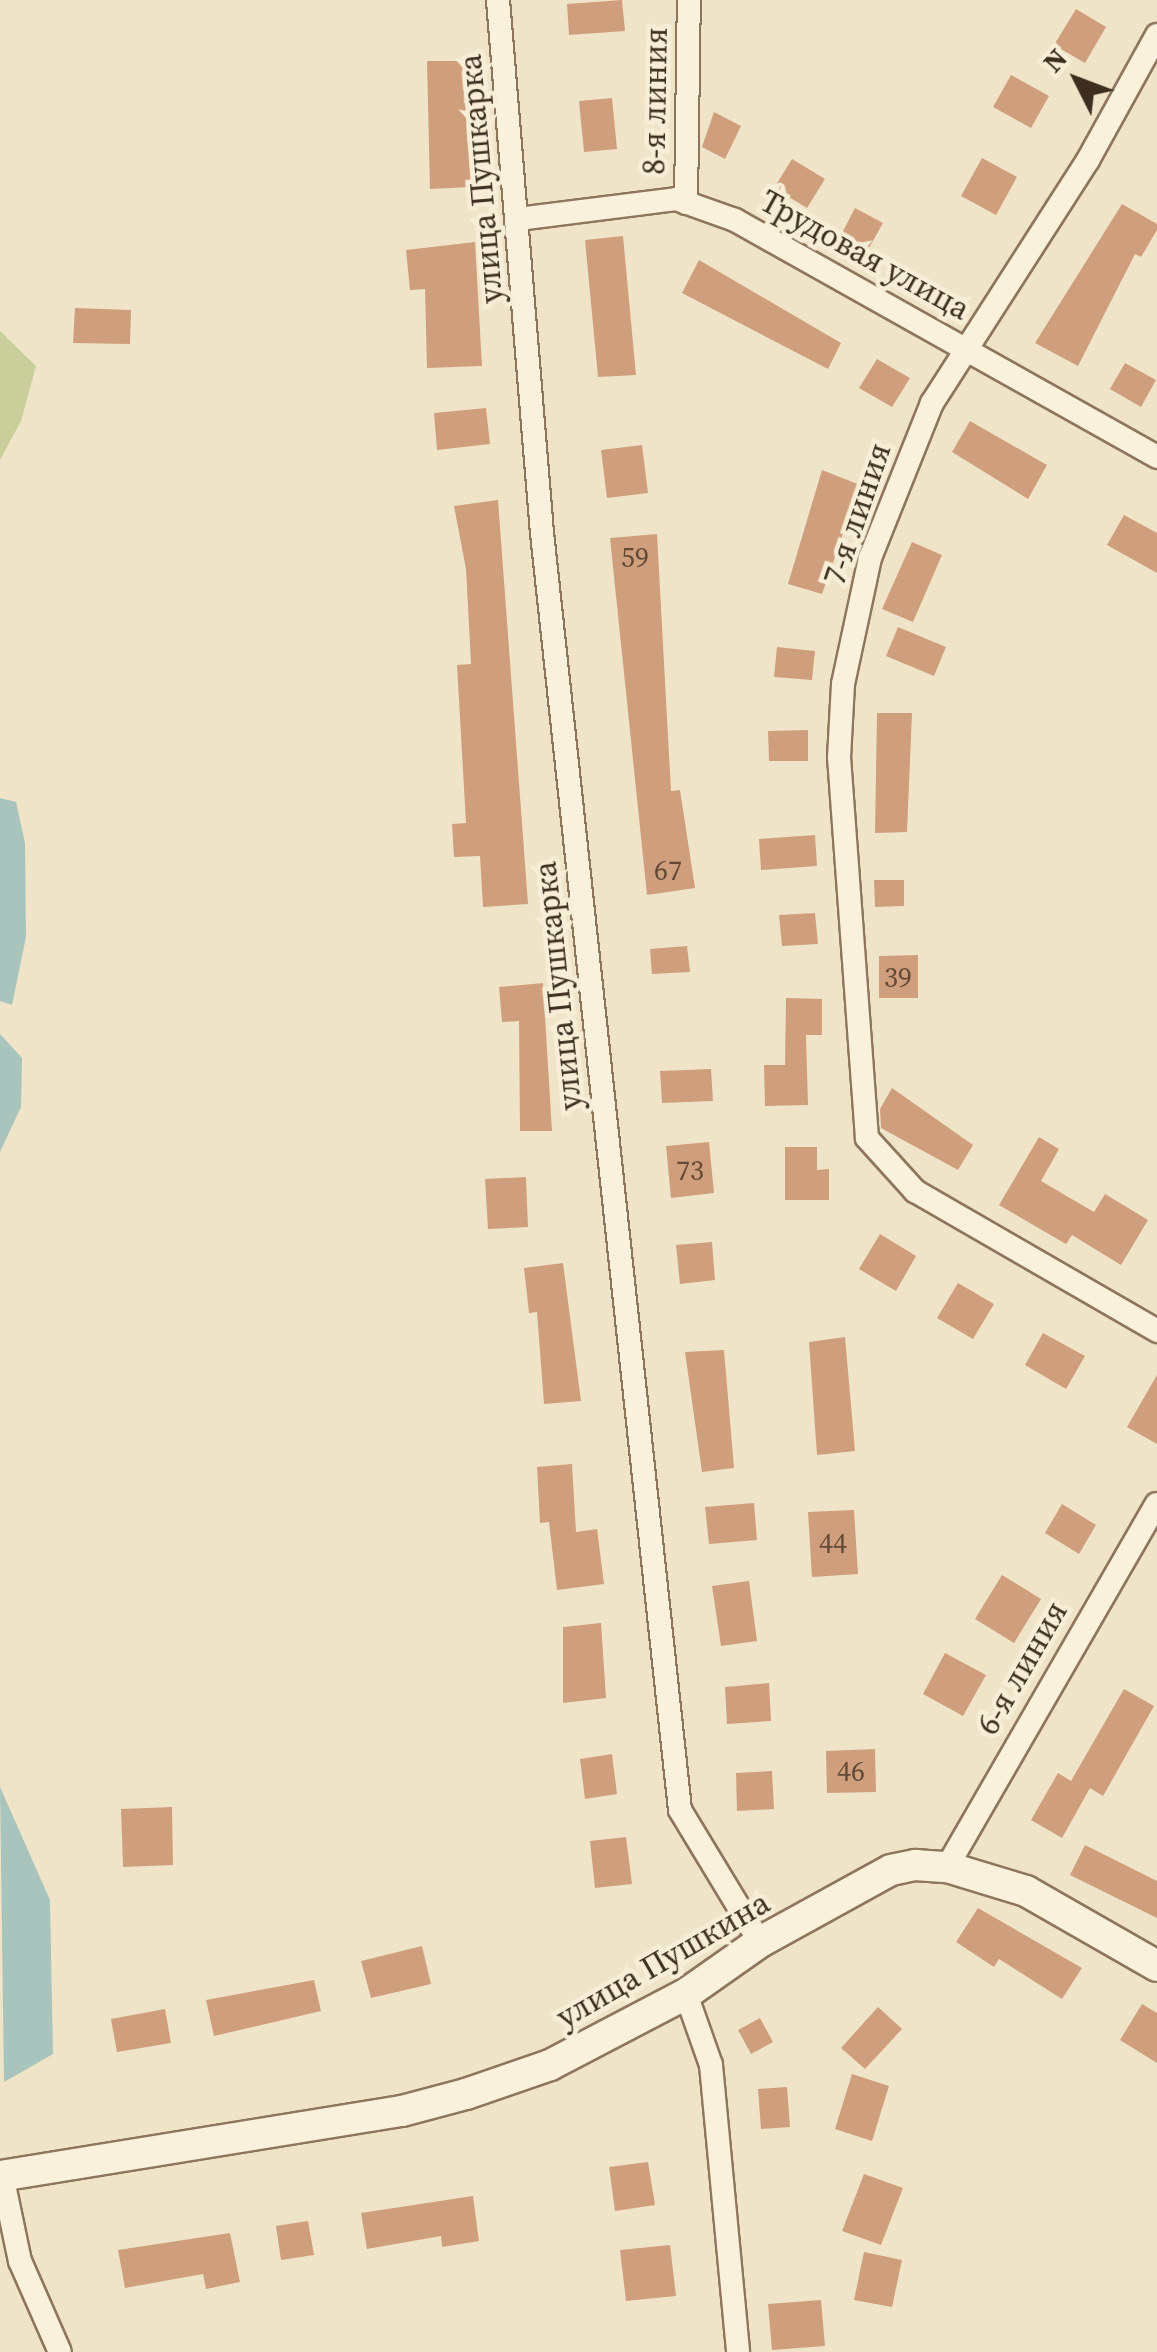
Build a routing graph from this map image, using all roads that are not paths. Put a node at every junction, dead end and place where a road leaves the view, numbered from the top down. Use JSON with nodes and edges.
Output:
{"nodes":[{"id":1,"x":498,"y":0,"type":"edge"},
{"id":2,"x":688,"y":0,"type":"edge"},
{"id":3,"x":1157,"y":35,"type":"edge"},
{"id":4,"x":686,"y":202,"type":"junction"},
{"id":5,"x":518,"y":220,"type":"junction"},
{"id":6,"x":967,"y":349,"type":"junction"},
{"id":7,"x":1157,"y":457,"type":"edge"},
{"id":8,"x":1157,"y":1331,"type":"edge"},
{"id":9,"x":1157,"y":1504,"type":"edge"},
{"id":10,"x":948,"y":1867,"type":"junction"},
{"id":11,"x":760,"y":1942,"type":"junction"},
{"id":12,"x":1157,"y":1966,"type":"edge"},
{"id":13,"x":686,"y":1994,"type":"junction"},
{"id":14,"x":1,"y":2176,"type":"edge"},
{"id":15,"x":60,"y":2352,"type":"edge"},
{"id":16,"x":738,"y":2352,"type":"edge"}],
"edges":[{"from":1,"to":5,"type":"street","name":"улица Пушкарка"},
{"from":2,"to":4,"type":"street","name":"8-я линия"},
{"from":3,"to":6,"type":"street","name":"7-я линия"},
{"from":4,"to":5,"type":"street","name":"Трудовая улица"},
{"from":4,"to":6,"type":"street","name":"Трудовая улица"},
{"from":5,"to":11,"type":"street","name":"улица Пушкарка"},
{"from":6,"to":7,"type":"street","name":"Трудовая улица"},
{"from":6,"to":8,"type":"street","name":"7-я линия"},
{"from":9,"to":10,"type":"street","name":"6-я линия"},
{"from":10,"to":11,"type":"street","name":"улица Пушкина"},
{"from":10,"to":12,"type":"street","name":"улица Пушкина"},
{"from":11,"to":13,"type":"street","name":"улица Пушкина"},
{"from":13,"to":14,"type":"street","name":"улица Пушкина"},
{"from":13,"to":16,"type":"street"},
{"from":14,"to":15,"type":"street"}]}
